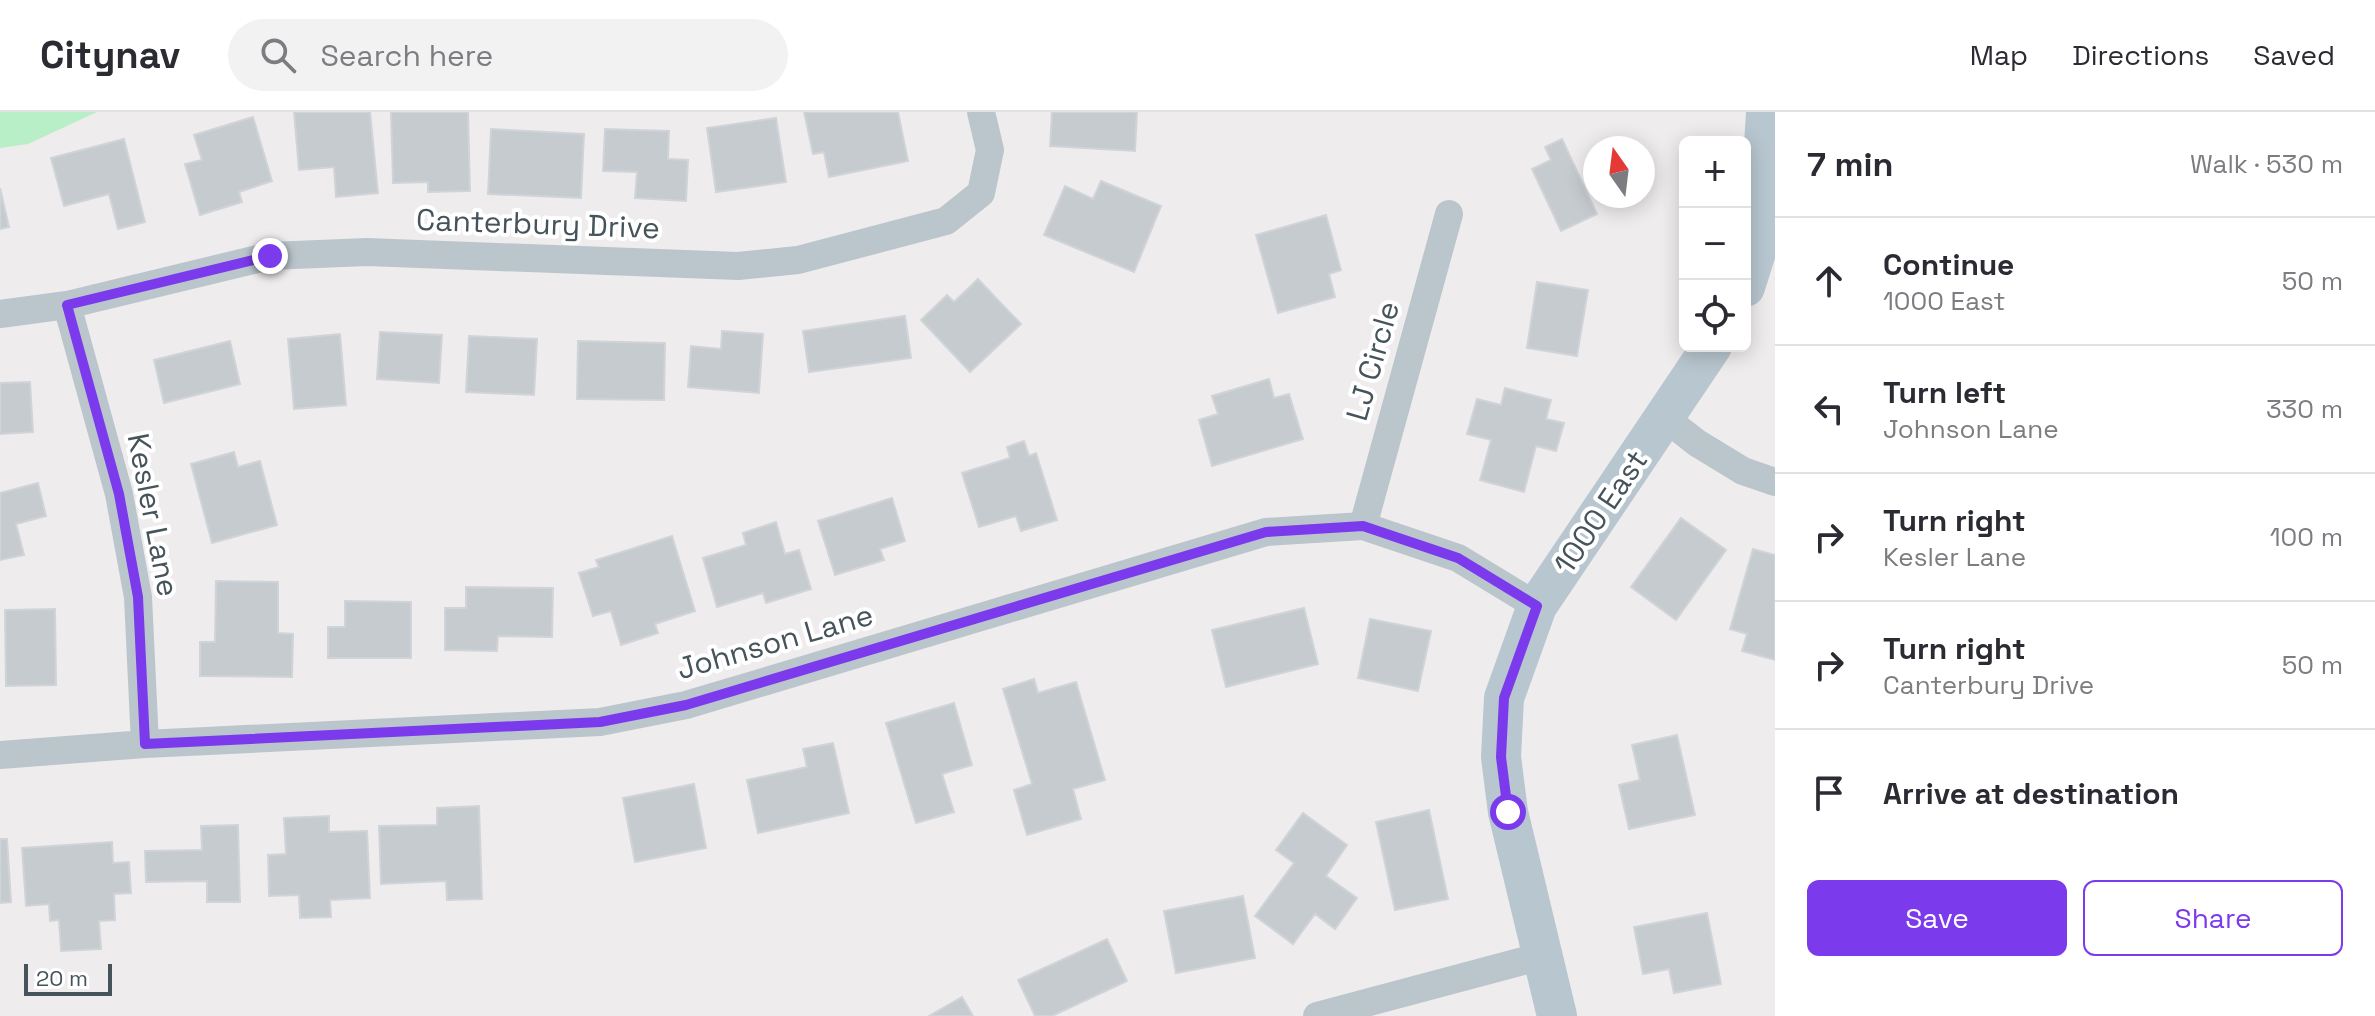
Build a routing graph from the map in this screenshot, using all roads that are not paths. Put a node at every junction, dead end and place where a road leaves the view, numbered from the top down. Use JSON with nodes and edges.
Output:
{"nodes":[{"id":1,"x":981,"y":112,"type":"edge"},
{"id":2,"x":1766,"y":112,"type":"edge"},
{"id":3,"x":1449,"y":214,"type":"dead end"},
{"id":4,"x":1747,"y":280,"type":"edge"},
{"id":5,"x":67,"y":305,"type":"junction"},
{"id":6,"x":0,"y":314,"type":"edge"},
{"id":7,"x":1708,"y":352,"type":"edge"},
{"id":8,"x":1665,"y":418,"type":"junction"},
{"id":9,"x":1775,"y":482,"type":"edge"},
{"id":10,"x":1363,"y":526,"type":"junction"},
{"id":11,"x":1537,"y":606,"type":"junction"},
{"id":12,"x":145,"y":744,"type":"junction"},
{"id":13,"x":0,"y":755,"type":"edge"},
{"id":14,"x":1542,"y":956,"type":"junction"},
{"id":15,"x":1317,"y":1016,"type":"edge"},
{"id":16,"x":1557,"y":1016,"type":"edge"}],
"edges":[{"from":1,"to":5,"type":"street","name":"Canterbury Drive"},
{"from":2,"to":4,"type":"street"},
{"from":3,"to":10,"type":"street","name":"LJ Circle"},
{"from":5,"to":6,"type":"street","name":"Canterbury Drive"},
{"from":5,"to":12,"type":"street","name":"Kesler Lane"},
{"from":7,"to":8,"type":"street","name":"1000 East"},
{"from":8,"to":9,"type":"street"},
{"from":8,"to":11,"type":"street","name":"1000 East"},
{"from":10,"to":11,"type":"street","name":"Johnson Lane"},
{"from":10,"to":12,"type":"street","name":"Johnson Lane"},
{"from":11,"to":14,"type":"street","name":"1000 East"},
{"from":12,"to":13,"type":"street","name":"Johnson Lane"},
{"from":14,"to":15,"type":"street"},
{"from":14,"to":16,"type":"street","name":"1000 East"}]}
